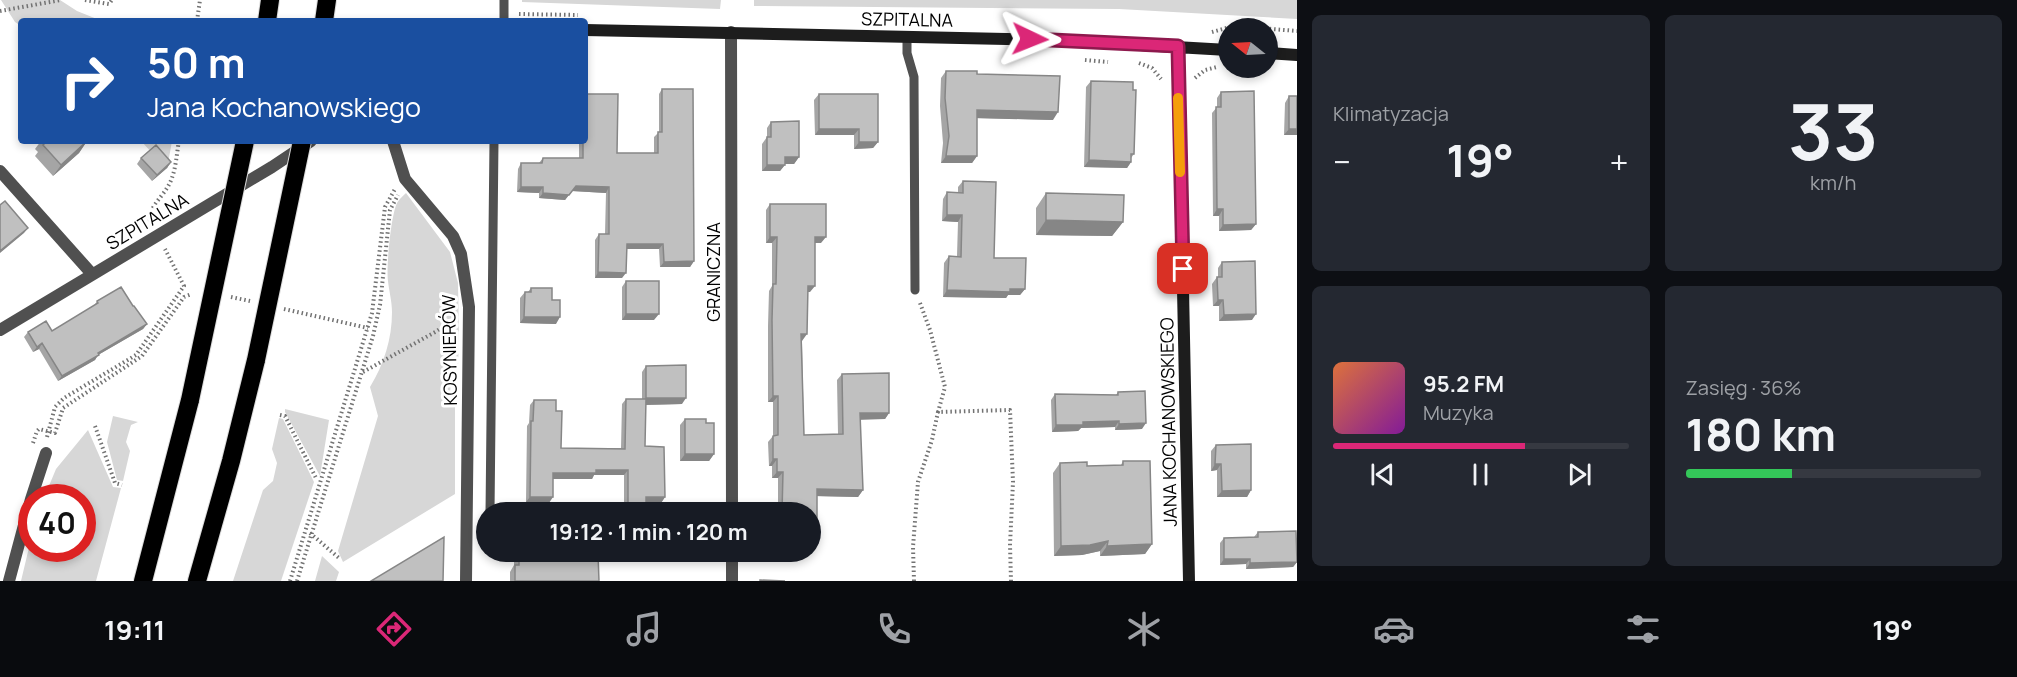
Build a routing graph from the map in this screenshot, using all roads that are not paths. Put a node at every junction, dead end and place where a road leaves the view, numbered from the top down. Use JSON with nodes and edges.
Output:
{"nodes":[{"id":1,"x":270,"y":0,"type":"edge"},
{"id":2,"x":327,"y":0,"type":"edge"},
{"id":3,"x":504,"y":0,"type":"edge"},
{"id":4,"x":267,"y":18,"type":"edge"},
{"id":5,"x":324,"y":18,"type":"edge"},
{"id":6,"x":504,"y":18,"type":"edge"},
{"id":7,"x":588,"y":30,"type":"edge"},
{"id":8,"x":731,"y":32,"type":"junction"},
{"id":9,"x":907,"y":37,"type":"junction"},
{"id":10,"x":1178,"y":46,"type":"junction"},
{"id":11,"x":1218,"y":49,"type":"edge"},
{"id":12,"x":1278,"y":54,"type":"edge"},
{"id":13,"x":1297,"y":56,"type":"edge"},
{"id":14,"x":244,"y":144,"type":"edge"},
{"id":15,"x":301,"y":144,"type":"edge"},
{"id":16,"x":306,"y":144,"type":"edge"},
{"id":17,"x":394,"y":144,"type":"edge"},
{"id":18,"x":494,"y":144,"type":"edge"},
{"id":19,"x":0,"y":171,"type":"edge"},
{"id":20,"x":92,"y":274,"type":"junction"},
{"id":21,"x":915,"y":290,"type":"road end"},
{"id":22,"x":0,"y":330,"type":"edge"},
{"id":23,"x":46,"y":453,"type":"road end"},
{"id":24,"x":490,"y":502,"type":"edge"},
{"id":25,"x":732,"y":502,"type":"edge"},
{"id":26,"x":732,"y":562,"type":"edge"},
{"id":27,"x":9,"y":581,"type":"edge"},
{"id":28,"x":143,"y":581,"type":"edge"},
{"id":29,"x":197,"y":581,"type":"edge"},
{"id":30,"x":466,"y":581,"type":"edge"},
{"id":31,"x":732,"y":581,"type":"edge"},
{"id":32,"x":1189,"y":581,"type":"edge"}],
"edges":[{"from":1,"to":4,"type":"highway"},
{"from":2,"to":5,"type":"highway"},
{"from":3,"to":6,"type":"lane"},
{"from":7,"to":8,"type":"street","name":"SZPITALNA"},
{"from":8,"to":9,"type":"street","name":"SZPITALNA"},
{"from":8,"to":25,"type":"street","name":"GRANICZNA"},
{"from":9,"to":10,"type":"street","name":"SZPITALNA"},
{"from":9,"to":21,"type":"lane"},
{"from":10,"to":11,"type":"street","name":"SZPITALNA"},
{"from":10,"to":32,"type":"street","name":"JANA KOCHANOWSKIEGO"},
{"from":12,"to":13,"type":"street"},
{"from":14,"to":28,"type":"highway","bridge":true},
{"from":15,"to":29,"type":"highway","bridge":true},
{"from":16,"to":20,"type":"street","name":"SZPITALNA"},
{"from":17,"to":30,"type":"street","name":"KOSYNIERÓW"},
{"from":18,"to":24,"type":"lane"},
{"from":19,"to":20,"type":"street"},
{"from":20,"to":22,"type":"street","name":"SZPITALNA"},
{"from":23,"to":27,"type":"street"},
{"from":26,"to":31,"type":"street"}]}
